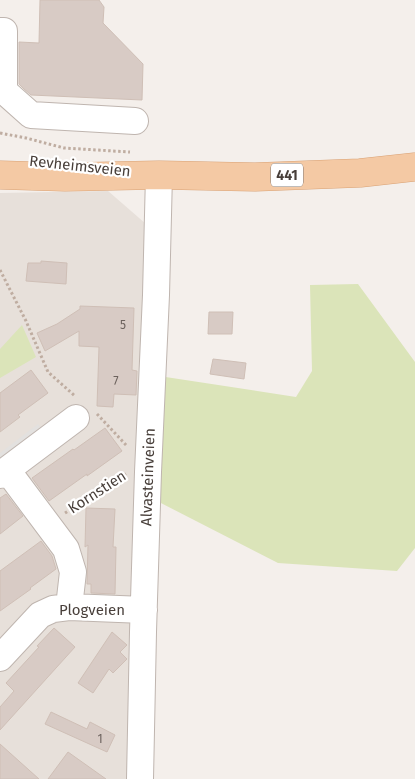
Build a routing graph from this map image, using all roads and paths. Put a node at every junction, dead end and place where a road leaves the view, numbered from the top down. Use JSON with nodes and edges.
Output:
{"nodes":[{"id":1,"x":0,"y":31,"type":"edge"},
{"id":2,"x":134,"y":121,"type":"dead end"},
{"id":3,"x":0,"y":134,"type":"edge"},
{"id":4,"x":132,"y":152,"type":"dead end"},
{"id":5,"x":0,"y":158,"type":"edge"},
{"id":6,"x":415,"y":168,"type":"edge"},
{"id":7,"x":0,"y":175,"type":"edge"},
{"id":8,"x":159,"y":175,"type":"junction"},
{"id":9,"x":76,"y":418,"type":"dead end"},
{"id":10,"x":4,"y":472,"type":"edge"},
{"id":11,"x":148,"y":472,"type":"junction"},
{"id":12,"x":48,"y":525,"type":"junction"},
{"id":13,"x":69,"y":608,"type":"junction"},
{"id":14,"x":144,"y":610,"type":"junction"},
{"id":15,"x":0,"y":658,"type":"edge"},
{"id":16,"x":132,"y":775,"type":"edge"}],
"edges":[{"from":1,"to":2,"type":"street"},
{"from":3,"to":4,"type":"path"},
{"from":5,"to":8,"type":"main road","name":"Revheimsveien","number":"441"},
{"from":6,"to":8,"type":"main road","name":"Revheimsveien","number":"441"},
{"from":7,"to":8,"type":"main road","name":"Revheimsveien","number":"441"},
{"from":8,"to":11,"type":"street","name":"Alvasteinveien"},
{"from":9,"to":10,"type":"street"},
{"from":10,"to":12,"type":"street"},
{"from":11,"to":12,"type":"path","name":"Kornstien"},
{"from":11,"to":14,"type":"street","name":"Alvasteinveien"},
{"from":12,"to":13,"type":"street"},
{"from":13,"to":14,"type":"street","name":"Plogveien"},
{"from":13,"to":15,"type":"street","name":"Plogveien"},
{"from":14,"to":16,"type":"street","name":"Alvasteinveien"}]}
